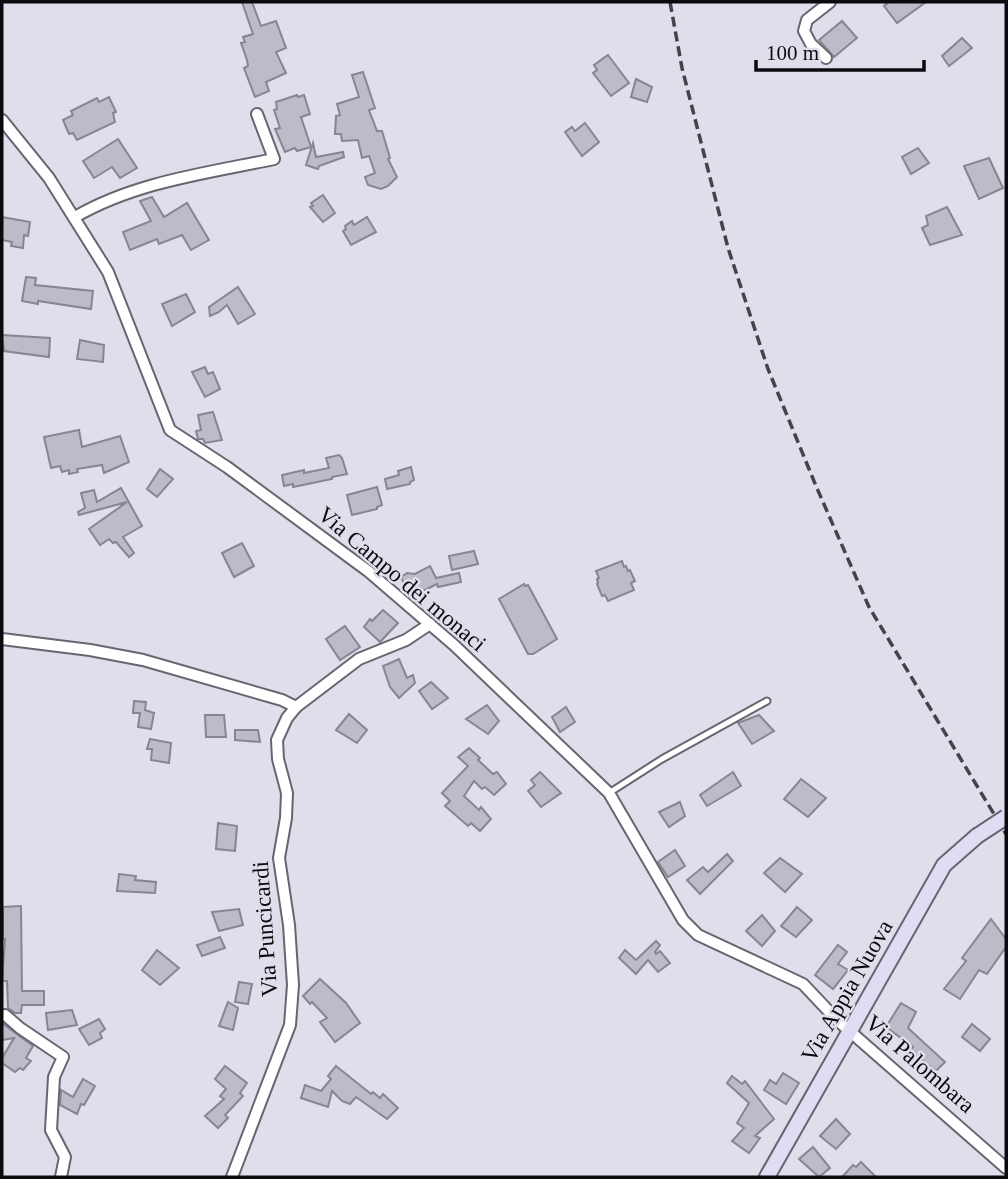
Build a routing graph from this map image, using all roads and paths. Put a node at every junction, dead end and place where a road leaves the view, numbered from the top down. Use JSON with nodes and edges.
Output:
{"nodes":[{"id":1,"x":831,"y":2,"type":"edge"},
{"id":2,"x":826,"y":58,"type":"dead end"},
{"id":3,"x":257,"y":114,"type":"dead end"},
{"id":4,"x":2,"y":120,"type":"edge"},
{"id":5,"x":75,"y":217,"type":"junction"},
{"id":6,"x":430,"y":624,"type":"junction"},
{"id":7,"x":2,"y":639,"type":"edge"},
{"id":8,"x":767,"y":701,"type":"dead end"},
{"id":9,"x":296,"y":707,"type":"junction"},
{"id":10,"x":609,"y":793,"type":"junction"},
{"id":11,"x":1006,"y":817,"type":"edge"},
{"id":12,"x":5,"y":1015,"type":"dead end"},
{"id":13,"x":837,"y":1020,"type":"joint"},
{"id":14,"x":851,"y":1031,"type":"junction"},
{"id":15,"x":1006,"y":1168,"type":"edge"},
{"id":16,"x":61,"y":1177,"type":"edge"},
{"id":17,"x":232,"y":1177,"type":"edge"},
{"id":18,"x":767,"y":1177,"type":"edge"}],
"edges":[{"from":1,"to":2,"type":"street"},
{"from":3,"to":5,"type":"street"},
{"from":4,"to":5,"type":"street","name":"Via Campo dei monaci"},
{"from":5,"to":6,"type":"street","name":"Via Campo dei monaci"},
{"from":6,"to":9,"type":"street","name":"Via Puncicardi"},
{"from":6,"to":10,"type":"street","name":"Via Campo dei monaci"},
{"from":7,"to":9,"type":"street"},
{"from":8,"to":10,"type":"lane"},
{"from":9,"to":17,"type":"street","name":"Via Puncicardi"},
{"from":10,"to":13,"type":"street","name":"Via Campo dei monaci"},
{"from":11,"to":14,"type":"street","name":"Via Appia Nuova","bridge":true},
{"from":12,"to":16,"type":"street"},
{"from":13,"to":14,"type":"street","name":"Via Palombara"},
{"from":14,"to":15,"type":"street","name":"Via Palombara"},
{"from":14,"to":18,"type":"street","name":"Via Appia Nuova"}]}
